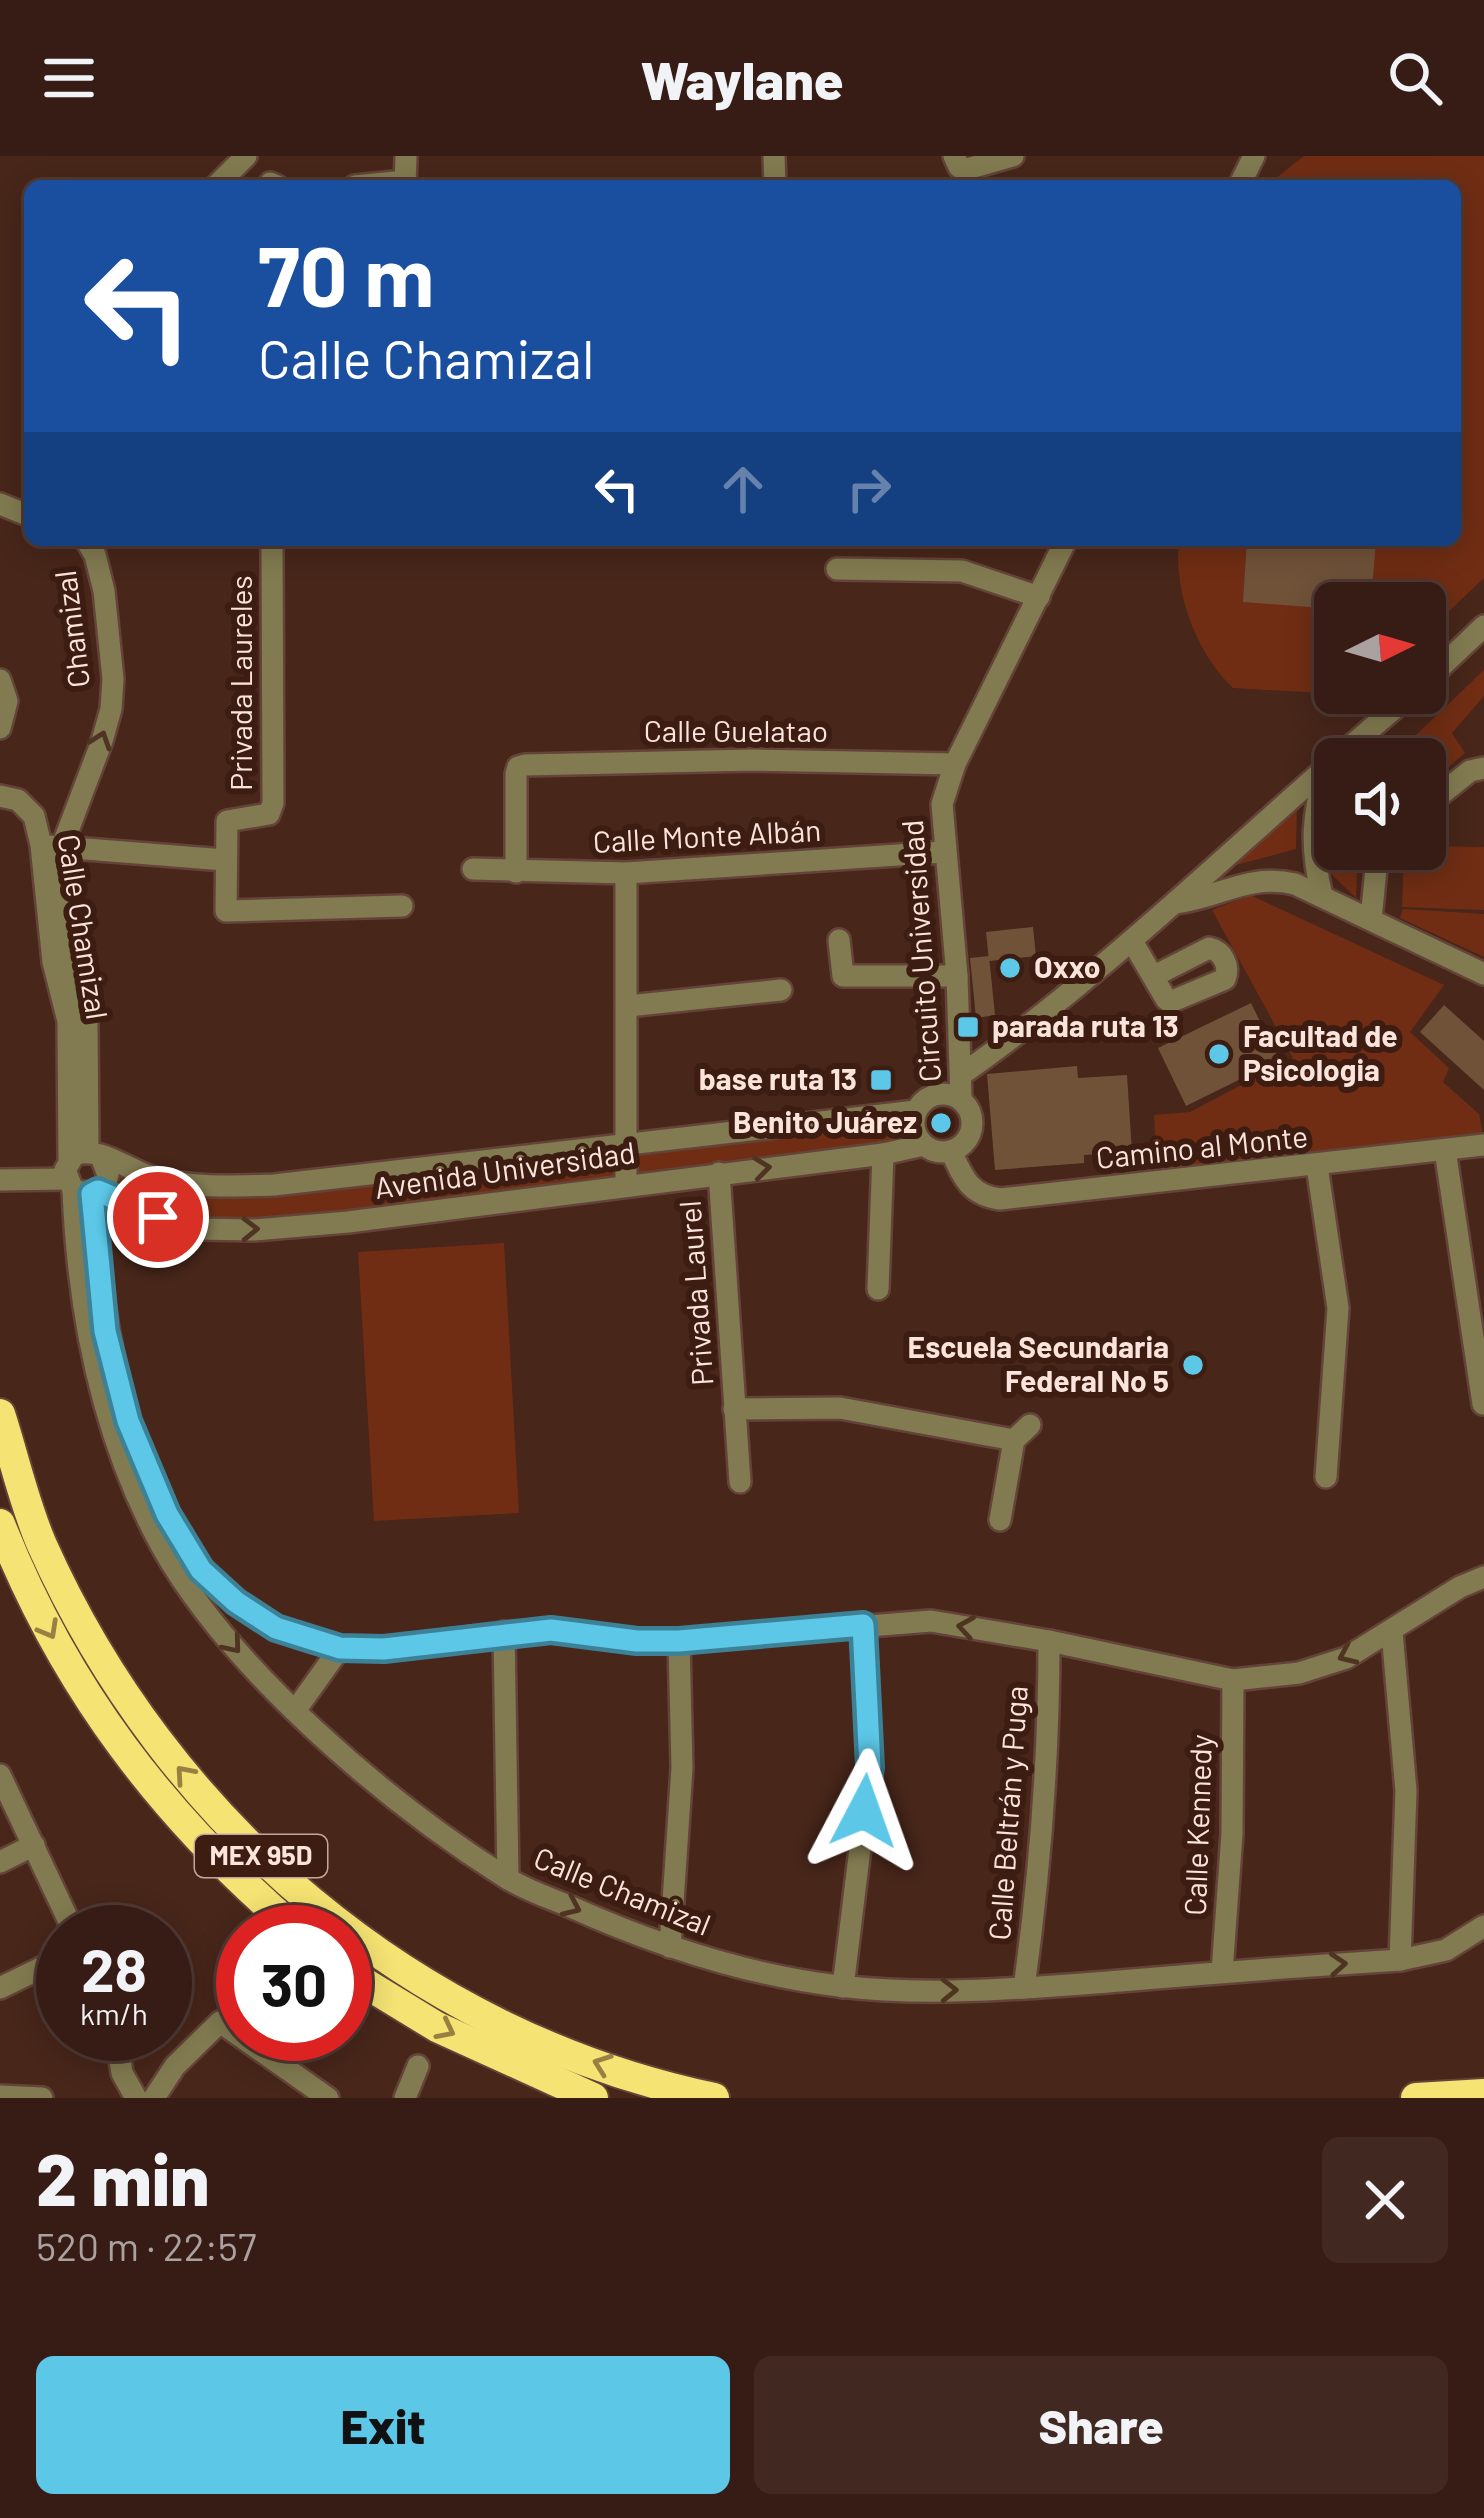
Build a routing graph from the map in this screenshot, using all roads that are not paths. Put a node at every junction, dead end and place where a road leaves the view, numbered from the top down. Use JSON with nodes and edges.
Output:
{"nodes":[{"id":1,"x":246,"y":156,"type":"edge"},
{"id":2,"x":954,"y":156,"type":"edge"},
{"id":3,"x":1013,"y":156,"type":"edge"},
{"id":4,"x":222,"y":180,"type":"edge"},
{"id":5,"x":90,"y":546,"type":"edge"},
{"id":6,"x":272,"y":546,"type":"edge"},
{"id":7,"x":1063,"y":546,"type":"edge"},
{"id":8,"x":837,"y":569,"type":"dead end"},
{"id":9,"x":1039,"y":597,"type":"junction"},
{"id":10,"x":1484,"y":626,"type":"edge"},
{"id":11,"x":1446,"y":662,"type":"edge"},
{"id":12,"x":0,"y":680,"type":"edge"},
{"id":13,"x":1388,"y":714,"type":"edge"},
{"id":14,"x":0,"y":728,"type":"edge"},
{"id":15,"x":1358,"y":738,"type":"edge"},
{"id":16,"x":955,"y":764,"type":"junction"},
{"id":17,"x":1484,"y":769,"type":"edge"},
{"id":18,"x":1314,"y":776,"type":"edge"},
{"id":19,"x":1446,"y":790,"type":"edge"},
{"id":20,"x":0,"y":796,"type":"edge"},
{"id":21,"x":1314,"y":808,"type":"edge"},
{"id":22,"x":51,"y":847,"type":"junction"},
{"id":23,"x":943,"y":852,"type":"junction"},
{"id":24,"x":225,"y":860,"type":"junction"},
{"id":25,"x":1314,"y":864,"type":"edge"},
{"id":26,"x":473,"y":869,"type":"dead end"},
{"id":27,"x":1316,"y":870,"type":"edge"},
{"id":28,"x":1376,"y":870,"type":"edge"},
{"id":29,"x":516,"y":872,"type":"junction"},
{"id":30,"x":626,"y":873,"type":"junction"},
{"id":31,"x":1322,"y":896,"type":"junction"},
{"id":32,"x":1175,"y":902,"type":"junction"},
{"id":33,"x":402,"y":906,"type":"dead end"},
{"id":34,"x":1371,"y":919,"type":"junction"},
{"id":35,"x":839,"y":940,"type":"dead end"},
{"id":36,"x":1132,"y":941,"type":"junction"},
{"id":37,"x":1484,"y":974,"type":"edge"},
{"id":38,"x":957,"y":976,"type":"junction"},
{"id":39,"x":1154,"y":976,"type":"dead end"},
{"id":40,"x":781,"y":991,"type":"dead end"},
{"id":41,"x":628,"y":1006,"type":"junction"},
{"id":42,"x":962,"y":1075,"type":"junction"},
{"id":43,"x":961,"y":1099,"type":"junction"},
{"id":44,"x":916,"y":1111,"type":"junction"},
{"id":45,"x":626,"y":1142,"type":"junction"},
{"id":46,"x":924,"y":1145,"type":"junction"},
{"id":47,"x":1484,"y":1145,"type":"edge"},
{"id":48,"x":1445,"y":1150,"type":"junction"},
{"id":49,"x":951,"y":1151,"type":"junction"},
{"id":50,"x":883,"y":1154,"type":"junction"},
{"id":51,"x":1317,"y":1166,"type":"junction"},
{"id":52,"x":719,"y":1173,"type":"junction"},
{"id":53,"x":84,"y":1175,"type":"junction"},
{"id":54,"x":0,"y":1180,"type":"edge"},
{"id":55,"x":626,"y":1185,"type":"junction"},
{"id":56,"x":878,"y":1289,"type":"dead end"},
{"id":57,"x":1484,"y":1404,"type":"edge"},
{"id":58,"x":734,"y":1408,"type":"junction"},
{"id":59,"x":0,"y":1414,"type":"edge"},
{"id":60,"x":1326,"y":1477,"type":"dead end"},
{"id":61,"x":740,"y":1482,"type":"dead end"},
{"id":62,"x":1000,"y":1520,"type":"dead end"},
{"id":63,"x":0,"y":1524,"type":"edge"},
{"id":64,"x":1484,"y":1577,"type":"edge"},
{"id":65,"x":863,"y":1625,"type":"junction"},
{"id":66,"x":1392,"y":1632,"type":"junction"},
{"id":67,"x":504,"y":1633,"type":"junction"},
{"id":68,"x":679,"y":1641,"type":"junction"},
{"id":69,"x":1049,"y":1641,"type":"junction"},
{"id":70,"x":340,"y":1648,"type":"junction"},
{"id":71,"x":1233,"y":1680,"type":"junction"},
{"id":72,"x":295,"y":1712,"type":"junction"},
{"id":73,"x":0,"y":1775,"type":"edge"},
{"id":74,"x":34,"y":1844,"type":"junction"},
{"id":75,"x":0,"y":1862,"type":"edge"},
{"id":76,"x":508,"y":1879,"type":"junction"},
{"id":77,"x":62,"y":1905,"type":"edge"},
{"id":78,"x":269,"y":1905,"type":"edge"},
{"id":79,"x":1484,"y":1926,"type":"edge"},
{"id":80,"x":670,"y":1947,"type":"junction"},
{"id":81,"x":1400,"y":1960,"type":"junction"},
{"id":82,"x":36,"y":1971,"type":"edge"},
{"id":83,"x":1222,"y":1972,"type":"junction"},
{"id":84,"x":372,"y":1987,"type":"edge"},
{"id":85,"x":843,"y":1987,"type":"junction"},
{"id":86,"x":0,"y":1988,"type":"edge"},
{"id":87,"x":1024,"y":1988,"type":"junction"},
{"id":88,"x":216,"y":2026,"type":"edge"},
{"id":89,"x":120,"y":2061,"type":"edge"},
{"id":90,"x":275,"y":2061,"type":"edge"},
{"id":91,"x":418,"y":2066,"type":"dead end"},
{"id":92,"x":1484,"y":2094,"type":"edge"},
{"id":93,"x":0,"y":2096,"type":"edge"},
{"id":94,"x":42,"y":2098,"type":"edge"},
{"id":95,"x":136,"y":2098,"type":"edge"},
{"id":96,"x":154,"y":2098,"type":"edge"},
{"id":97,"x":328,"y":2098,"type":"edge"},
{"id":98,"x":405,"y":2098,"type":"edge"},
{"id":99,"x":593,"y":2098,"type":"edge"},
{"id":100,"x":714,"y":2098,"type":"edge"},
{"id":101,"x":1416,"y":2098,"type":"edge"}],
"edges":[{"from":1,"to":4,"type":"street"},
{"from":2,"to":3,"type":"street"},
{"from":22,"to":5,"type":"street","name":"Chamizal","one_way":true},
{"from":6,"to":24,"type":"street","name":"Privada Laureles"},
{"from":7,"to":9,"type":"street","name":"Circuito Universidad"},
{"from":8,"to":9,"type":"street"},
{"from":9,"to":16,"type":"street","name":"Circuito Universidad"},
{"from":10,"to":11,"type":"street"},
{"from":12,"to":14,"type":"street"},
{"from":13,"to":15,"type":"street"},
{"from":16,"to":23,"type":"street","name":"Circuito Universidad"},
{"from":16,"to":29,"type":"street","name":"Calle Guelatao"},
{"from":17,"to":19,"type":"street"},
{"from":18,"to":32,"type":"street"},
{"from":20,"to":22,"type":"street","name":"Calle Chamizal"},
{"from":21,"to":25,"type":"street"},
{"from":22,"to":24,"type":"street"},
{"from":22,"to":53,"type":"street","name":"Calle Chamizal"},
{"from":23,"to":30,"type":"street","name":"Calle Monte Albán"},
{"from":23,"to":38,"type":"street","name":"Circuito Universidad"},
{"from":24,"to":33,"type":"street"},
{"from":26,"to":29,"type":"street","name":"Calle Monte Albán"},
{"from":27,"to":31,"type":"street"},
{"from":28,"to":34,"type":"street"},
{"from":29,"to":30,"type":"street","name":"Calle Monte Albán"},
{"from":30,"to":41,"type":"street"},
{"from":31,"to":32,"type":"street"},
{"from":31,"to":34,"type":"street"},
{"from":32,"to":36,"type":"street"},
{"from":34,"to":37,"type":"street"},
{"from":35,"to":38,"type":"street"},
{"from":36,"to":39,"type":"street"},
{"from":36,"to":42,"type":"street"},
{"from":38,"to":42,"type":"street","name":"Circuito Universidad"},
{"from":40,"to":41,"type":"street"},
{"from":41,"to":45,"type":"street"},
{"from":42,"to":43,"type":"street","name":"Circuito Universidad"},
{"from":43,"to":44,"type":"street"},
{"from":43,"to":49,"type":"street"},
{"from":44,"to":45,"type":"street","name":"Avenida Universidad"},
{"from":44,"to":46,"type":"street"},
{"from":45,"to":53,"type":"street","name":"Avenida Universidad"},
{"from":45,"to":55,"type":"street"},
{"from":46,"to":49,"type":"street"},
{"from":46,"to":50,"type":"street","name":"Avenida Universidad"},
{"from":47,"to":48,"type":"street","name":"Camino al Monte"},
{"from":48,"to":51,"type":"street","name":"Camino al Monte"},
{"from":48,"to":57,"type":"street"},
{"from":49,"to":51,"type":"street","name":"Camino al Monte"},
{"from":52,"to":50,"type":"street","name":"Avenida Universidad","one_way":true},
{"from":50,"to":56,"type":"street"},
{"from":51,"to":60,"type":"street"},
{"from":52,"to":55,"type":"street","name":"Avenida Universidad"},
{"from":52,"to":58,"type":"street","name":"Privada Laurel"},
{"from":53,"to":54,"type":"street"},
{"from":53,"to":55,"type":"street","name":"Avenida Universidad","one_way":true},
{"from":53,"to":70,"type":"street","name":"Calle Chamizal"},
{"from":53,"to":72,"type":"street","name":"Calle Chamizal","one_way":true},
{"from":58,"to":61,"type":"street","name":"Privada Laurel"},
{"from":58,"to":62,"type":"street","name":"Privada Laurel"},
{"from":100,"to":59,"type":"highway","number":"MEX 95D","one_way":true},
{"from":63,"to":78,"type":"highway","number":"MEX 95D","one_way":true},
{"from":64,"to":66,"type":"street","name":"Calle Chamizal"},
{"from":65,"to":68,"type":"street","name":"Calle Chamizal"},
{"from":69,"to":65,"type":"street","name":"Calle Chamizal","one_way":true},
{"from":65,"to":85,"type":"street"},
{"from":66,"to":71,"type":"street","name":"Calle Chamizal","one_way":true},
{"from":66,"to":81,"type":"street"},
{"from":67,"to":68,"type":"street","name":"Calle Chamizal"},
{"from":67,"to":70,"type":"street","name":"Calle Chamizal"},
{"from":67,"to":76,"type":"street"},
{"from":68,"to":80,"type":"street"},
{"from":69,"to":71,"type":"street","name":"Calle Chamizal"},
{"from":69,"to":87,"type":"street","name":"Calle Beltrán y Puga"},
{"from":70,"to":72,"type":"street"},
{"from":71,"to":83,"type":"street","name":"Calle Kennedy"},
{"from":72,"to":76,"type":"street","name":"Calle Chamizal"},
{"from":73,"to":74,"type":"street"},
{"from":74,"to":75,"type":"street"},
{"from":74,"to":77,"type":"street"},
{"from":76,"to":80,"type":"street","name":"Calle Chamizal","one_way":true},
{"from":79,"to":81,"type":"street","name":"Calle Chamizal"},
{"from":80,"to":85,"type":"street","name":"Calle Chamizal"},
{"from":83,"to":81,"type":"street","name":"Calle Chamizal","one_way":true},
{"from":82,"to":86,"type":"street"},
{"from":83,"to":87,"type":"street","name":"Calle Chamizal"},
{"from":84,"to":99,"type":"highway","one_way":true},
{"from":85,"to":87,"type":"street","name":"Calle Chamizal","one_way":true},
{"from":88,"to":96,"type":"street"},
{"from":89,"to":95,"type":"street"},
{"from":90,"to":97,"type":"street"},
{"from":91,"to":98,"type":"street"},
{"from":92,"to":101,"type":"highway"},
{"from":93,"to":94,"type":"street"}]}
